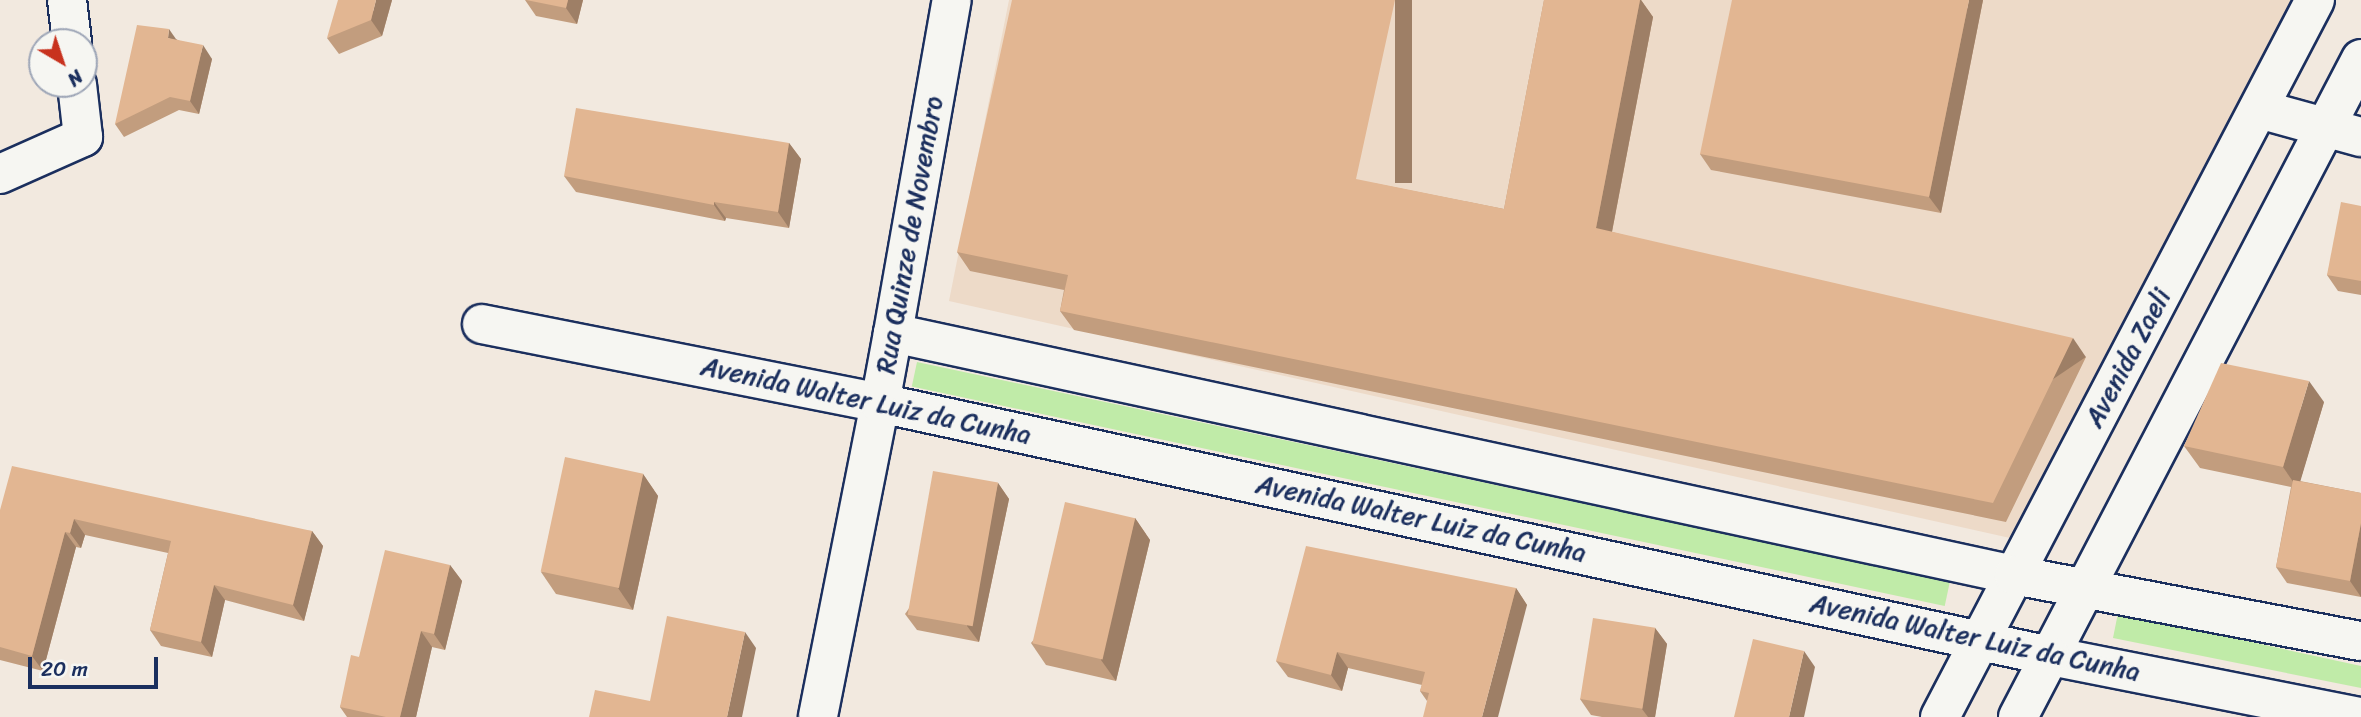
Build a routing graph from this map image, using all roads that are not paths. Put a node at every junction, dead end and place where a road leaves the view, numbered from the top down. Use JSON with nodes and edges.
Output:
{"nodes":[{"id":1,"x":67,"y":0,"type":"edge"},
{"id":2,"x":953,"y":0,"type":"edge"},
{"id":3,"x":2315,"y":0,"type":"edge"},
{"id":4,"x":70,"y":28,"type":"edge"},
{"id":5,"x":2361,"y":59,"type":"edge"},
{"id":6,"x":79,"y":98,"type":"edge"},
{"id":7,"x":2259,"y":109,"type":"junction"},
{"id":8,"x":2343,"y":133,"type":"edge"},
{"id":9,"x":0,"y":174,"type":"edge"},
{"id":10,"x":482,"y":324,"type":"dead end"},
{"id":11,"x":894,"y":333,"type":"junction"},
{"id":12,"x":880,"y":403,"type":"junction"},
{"id":13,"x":2014,"y":575,"type":"junction"},
{"id":14,"x":2086,"y":589,"type":"junction"},
{"id":15,"x":1982,"y":639,"type":"junction"},
{"id":16,"x":2361,"y":641,"type":"edge"},
{"id":17,"x":2050,"y":656,"type":"junction"},
{"id":18,"x":818,"y":717,"type":"edge"},
{"id":19,"x":1940,"y":717,"type":"edge"},
{"id":20,"x":2018,"y":717,"type":"edge"},
{"id":21,"x":2359,"y":717,"type":"edge"}],
"edges":[{"from":1,"to":4,"type":"street"},
{"from":2,"to":11,"type":"street","name":"Rua Quinze de Novembro"},
{"from":3,"to":7,"type":"street","name":"Avenida Zaeli"},
{"from":5,"to":8,"type":"street"},
{"from":6,"to":9,"type":"street"},
{"from":7,"to":8,"type":"street"},
{"from":7,"to":13,"type":"street","name":"Avenida Zaeli"},
{"from":8,"to":14,"type":"street"},
{"from":10,"to":12,"type":"street","name":"Avenida Walter Luiz da Cunha"},
{"from":11,"to":12,"type":"street","name":"Rua Quinze de Novembro"},
{"from":11,"to":13,"type":"street"},
{"from":12,"to":15,"type":"street","name":"Avenida Walter Luiz da Cunha"},
{"from":12,"to":18,"type":"street","name":"Rua Quinze de Novembro"},
{"from":13,"to":14,"type":"street"},
{"from":13,"to":15,"type":"street","name":"Avenida Zaeli"},
{"from":14,"to":16,"type":"street"},
{"from":14,"to":17,"type":"street"},
{"from":15,"to":17,"type":"street","name":"Avenida Walter Luiz da Cunha"},
{"from":15,"to":19,"type":"street","name":"Avenida Zaeli"},
{"from":17,"to":20,"type":"street"},
{"from":17,"to":21,"type":"street","name":"Avenida Walter Luiz da Cunha"}]}
